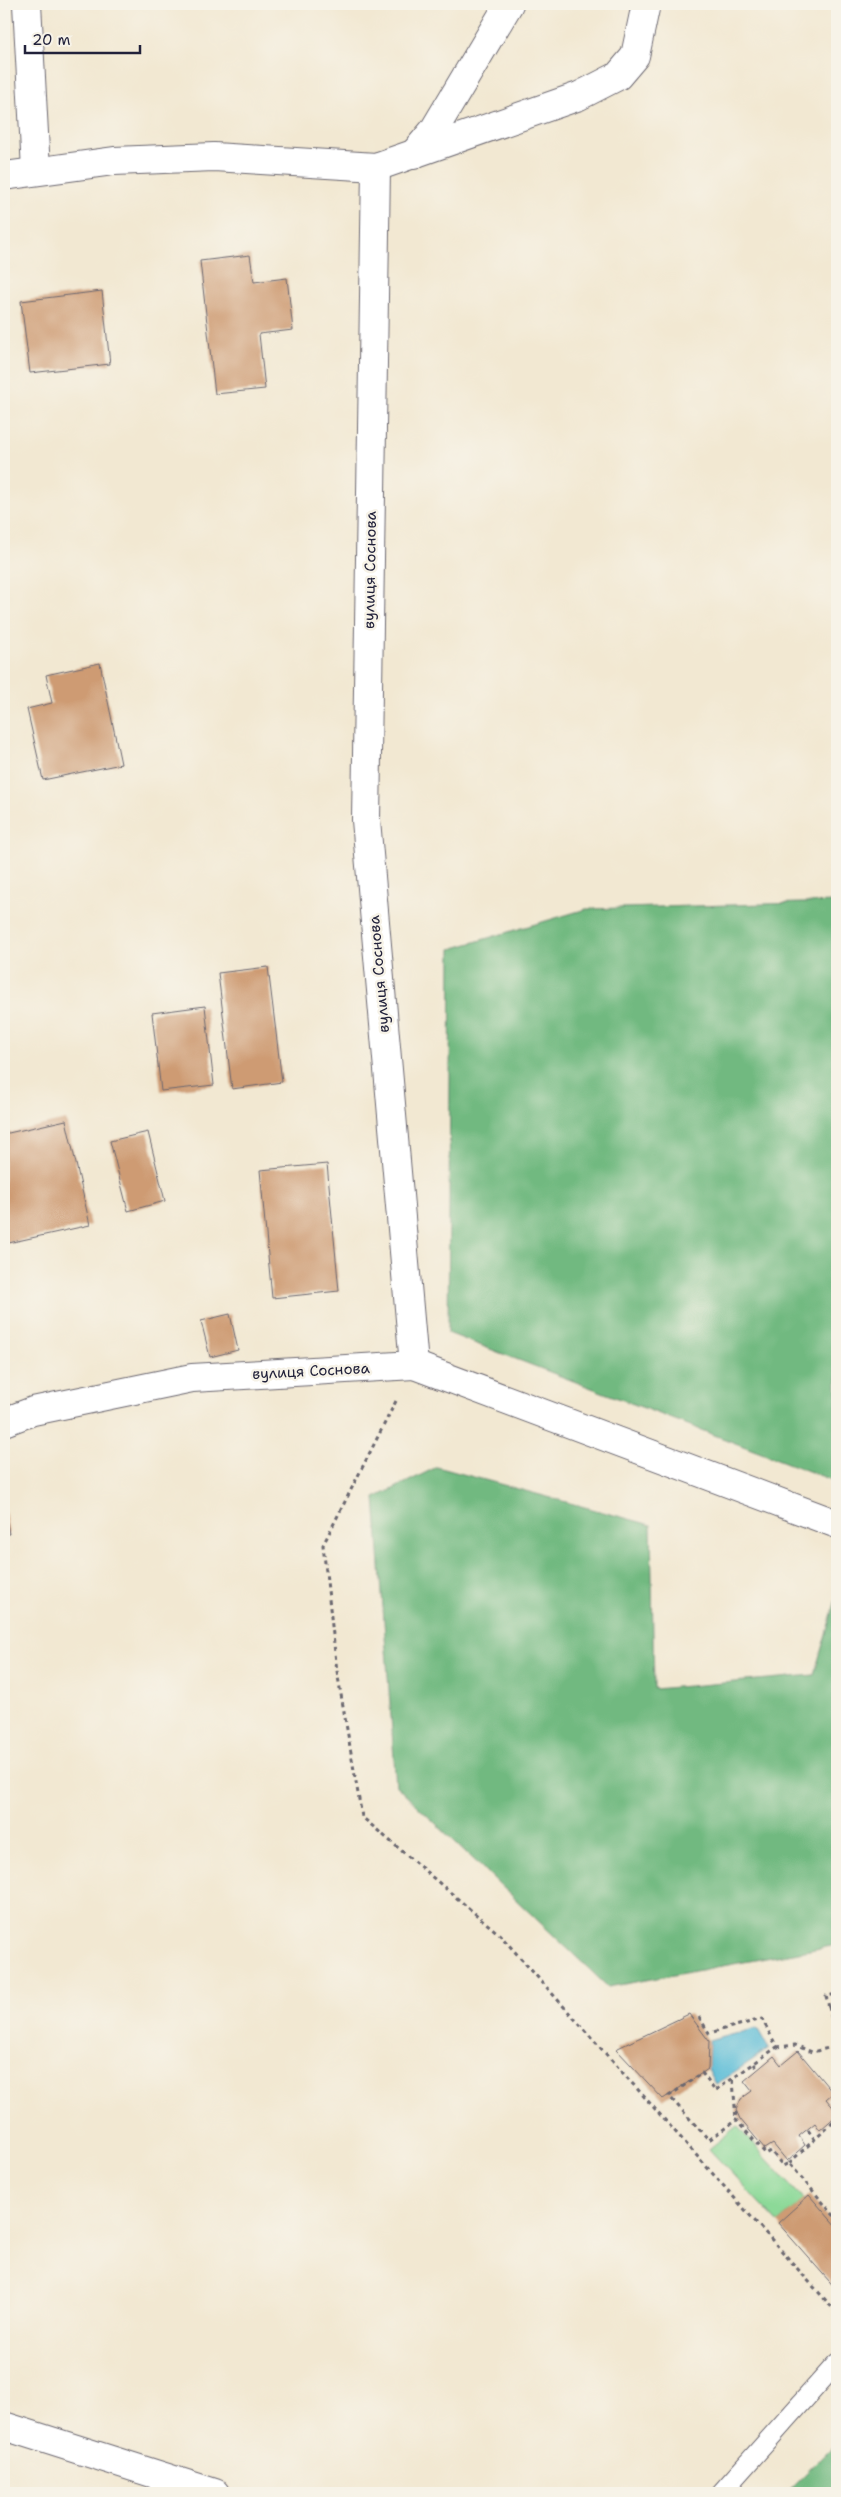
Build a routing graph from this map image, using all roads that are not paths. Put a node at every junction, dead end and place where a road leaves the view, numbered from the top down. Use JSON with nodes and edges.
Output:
{"nodes":[{"id":1,"x":27,"y":4,"type":"edge"},
{"id":2,"x":509,"y":4,"type":"edge"},
{"id":3,"x":646,"y":4,"type":"edge"},
{"id":4,"x":412,"y":156,"type":"junction"},
{"id":5,"x":376,"y":167,"type":"junction"},
{"id":6,"x":36,"y":170,"type":"junction"},
{"id":7,"x":4,"y":176,"type":"edge"},
{"id":8,"x":414,"y":1365,"type":"junction"},
{"id":9,"x":4,"y":1422,"type":"edge"},
{"id":10,"x":837,"y":1524,"type":"edge"},
{"id":11,"x":837,"y":2363,"type":"edge"},
{"id":12,"x":4,"y":2426,"type":"edge"},
{"id":13,"x":215,"y":2493,"type":"edge"},
{"id":14,"x":721,"y":2493,"type":"edge"}],
"edges":[{"from":1,"to":6,"type":"street"},
{"from":2,"to":4,"type":"street"},
{"from":3,"to":4,"type":"street"},
{"from":4,"to":5,"type":"street"},
{"from":5,"to":6,"type":"street"},
{"from":5,"to":8,"type":"street","name":"вулиця Соснова"},
{"from":6,"to":7,"type":"street"},
{"from":8,"to":9,"type":"street","name":"вулиця Соснова"},
{"from":8,"to":10,"type":"street"},
{"from":11,"to":14,"type":"lane"},
{"from":12,"to":13,"type":"street"}]}
